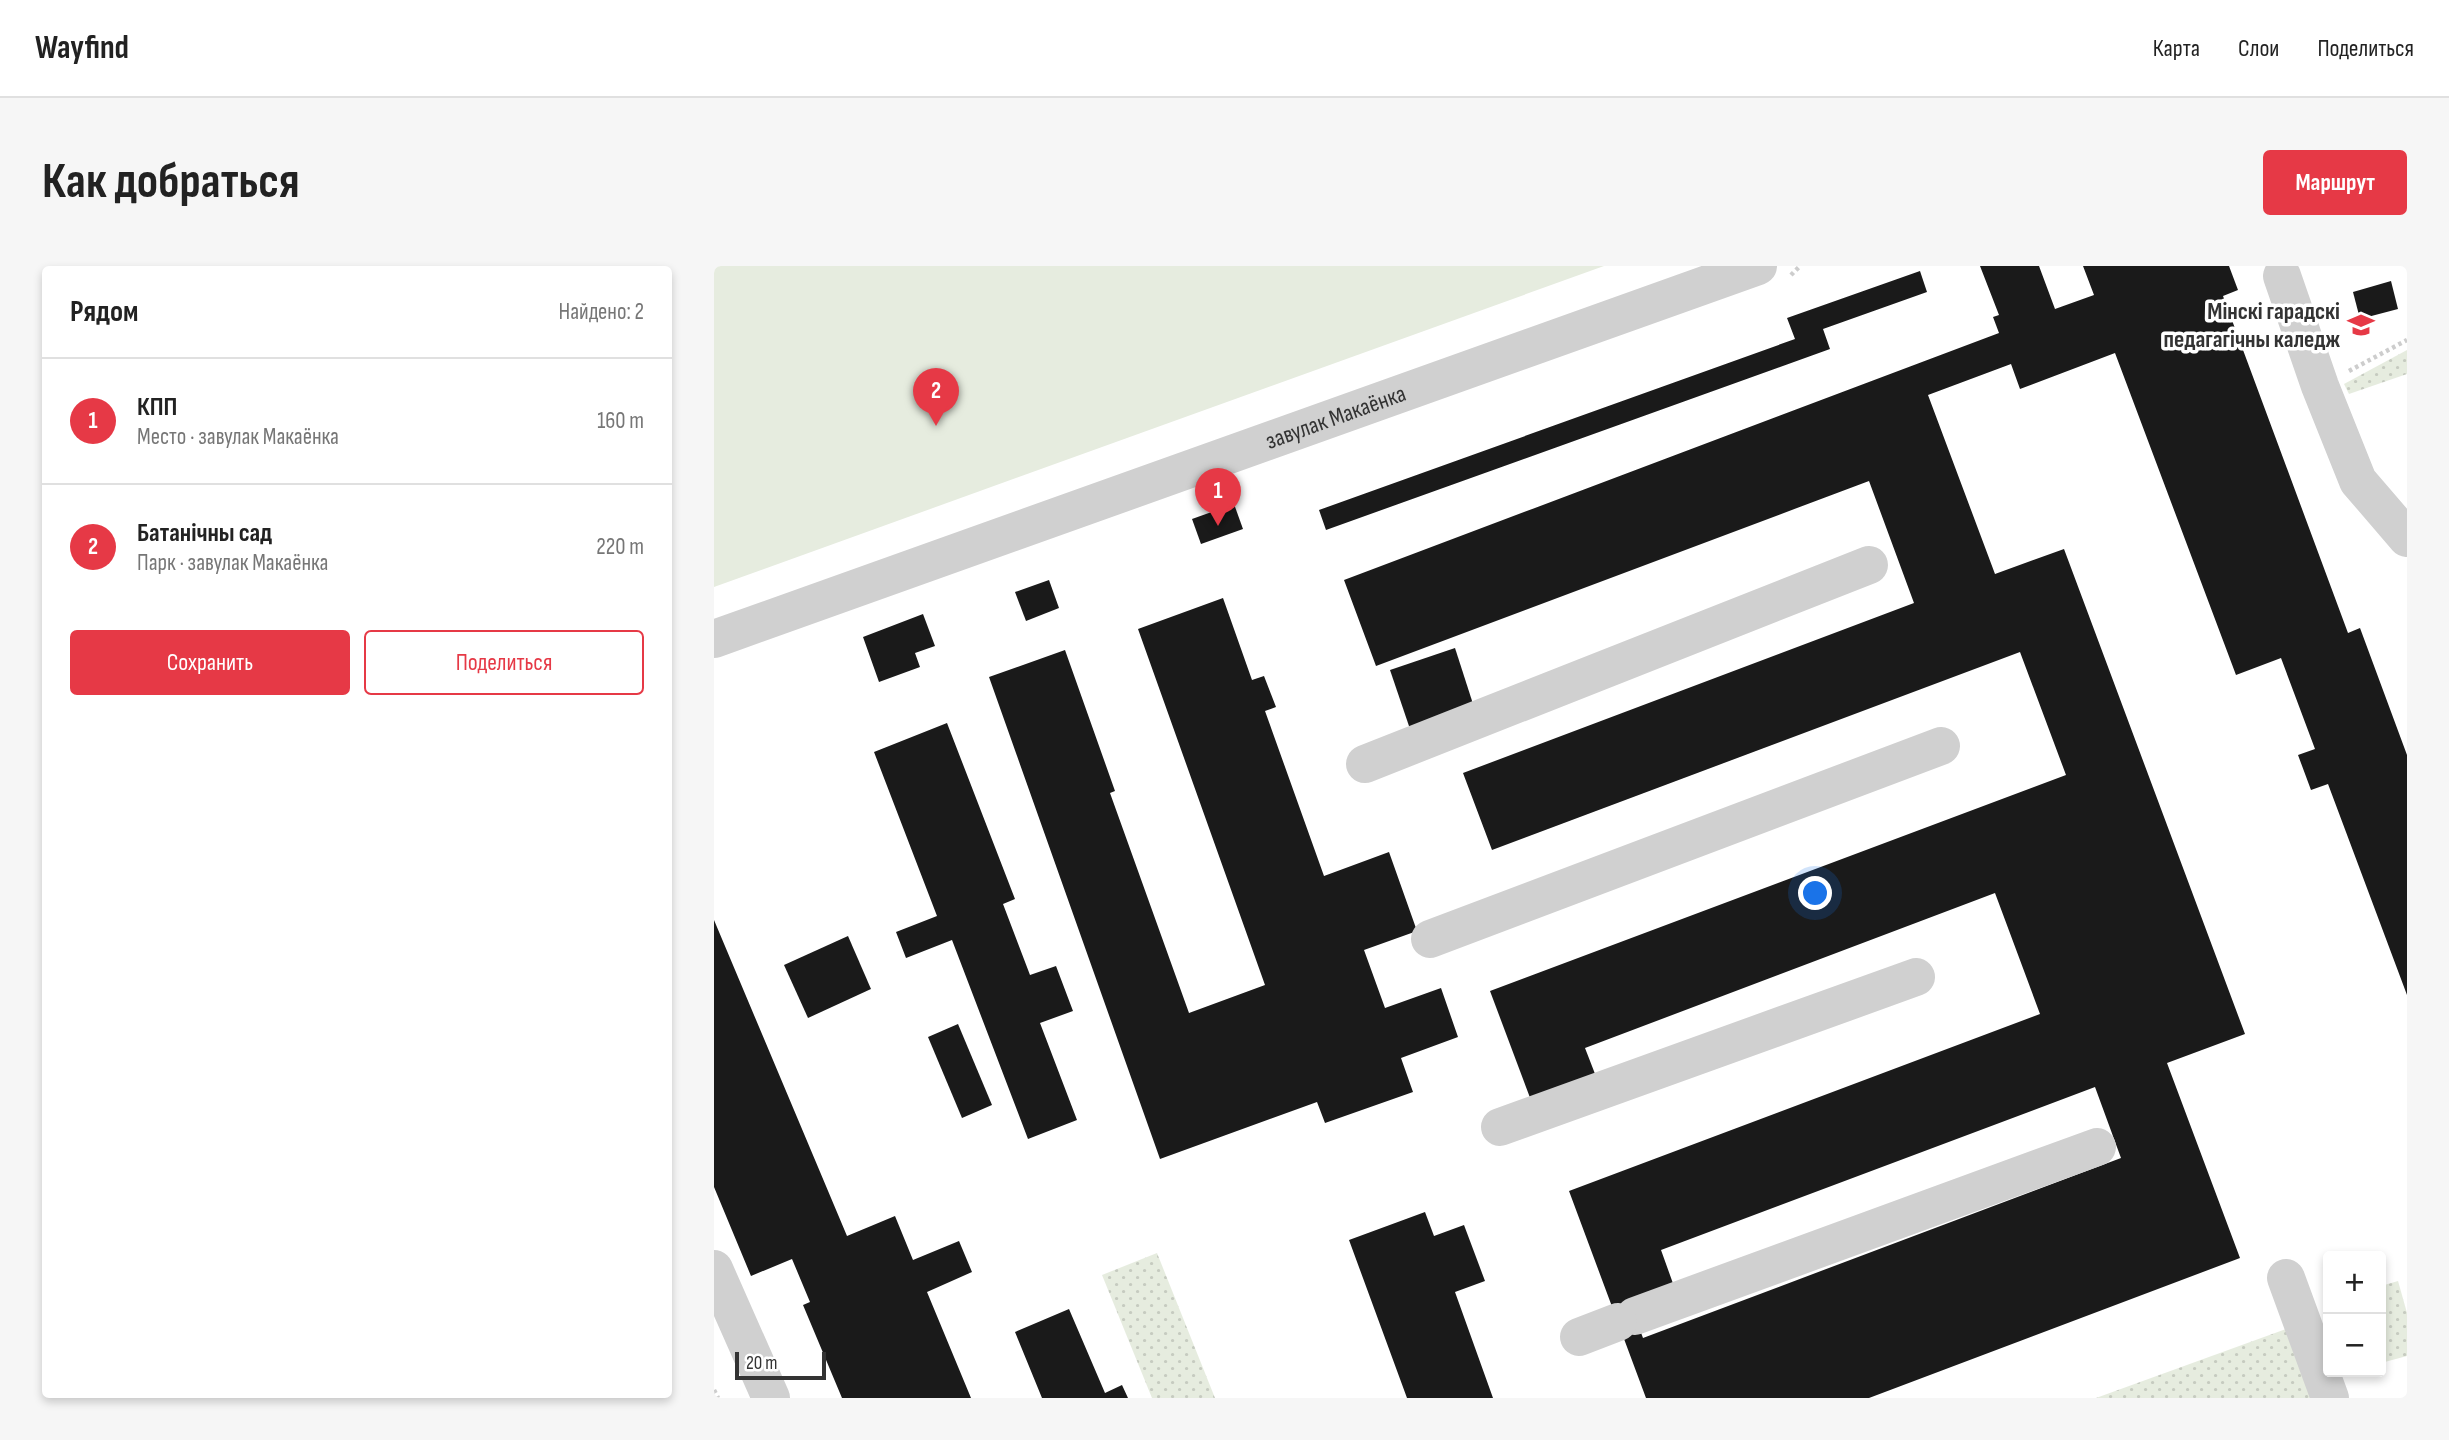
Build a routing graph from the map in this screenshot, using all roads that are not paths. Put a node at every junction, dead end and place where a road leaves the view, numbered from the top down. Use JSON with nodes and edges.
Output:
{"nodes":[{"id":1,"x":1758,"y":266,"type":"edge"},
{"id":2,"x":2290,"y":269,"type":"edge"},
{"id":3,"x":2407,"y":538,"type":"edge"},
{"id":4,"x":1869,"y":565,"type":"dead end"},
{"id":5,"x":714,"y":639,"type":"edge"},
{"id":6,"x":1941,"y":746,"type":"dead end"},
{"id":7,"x":1365,"y":764,"type":"dead end"},
{"id":8,"x":1430,"y":939,"type":"dead end"},
{"id":9,"x":1916,"y":977,"type":"dead end"},
{"id":10,"x":1500,"y":1127,"type":"dead end"},
{"id":11,"x":2097,"y":1147,"type":"dead end"},
{"id":12,"x":714,"y":1269,"type":"edge"},
{"id":13,"x":2286,"y":1278,"type":"dead end"},
{"id":14,"x":1578,"y":1338,"type":"dead end"},
{"id":15,"x":771,"y":1398,"type":"edge"},
{"id":16,"x":2330,"y":1398,"type":"edge"}],
"edges":[{"from":1,"to":5,"type":"street","name":"завулак Макаёнка"},
{"from":2,"to":3,"type":"street"},
{"from":4,"to":7,"type":"street"},
{"from":6,"to":8,"type":"street"},
{"from":9,"to":10,"type":"street"},
{"from":11,"to":14,"type":"street"},
{"from":12,"to":15,"type":"street"},
{"from":13,"to":16,"type":"street"}]}
